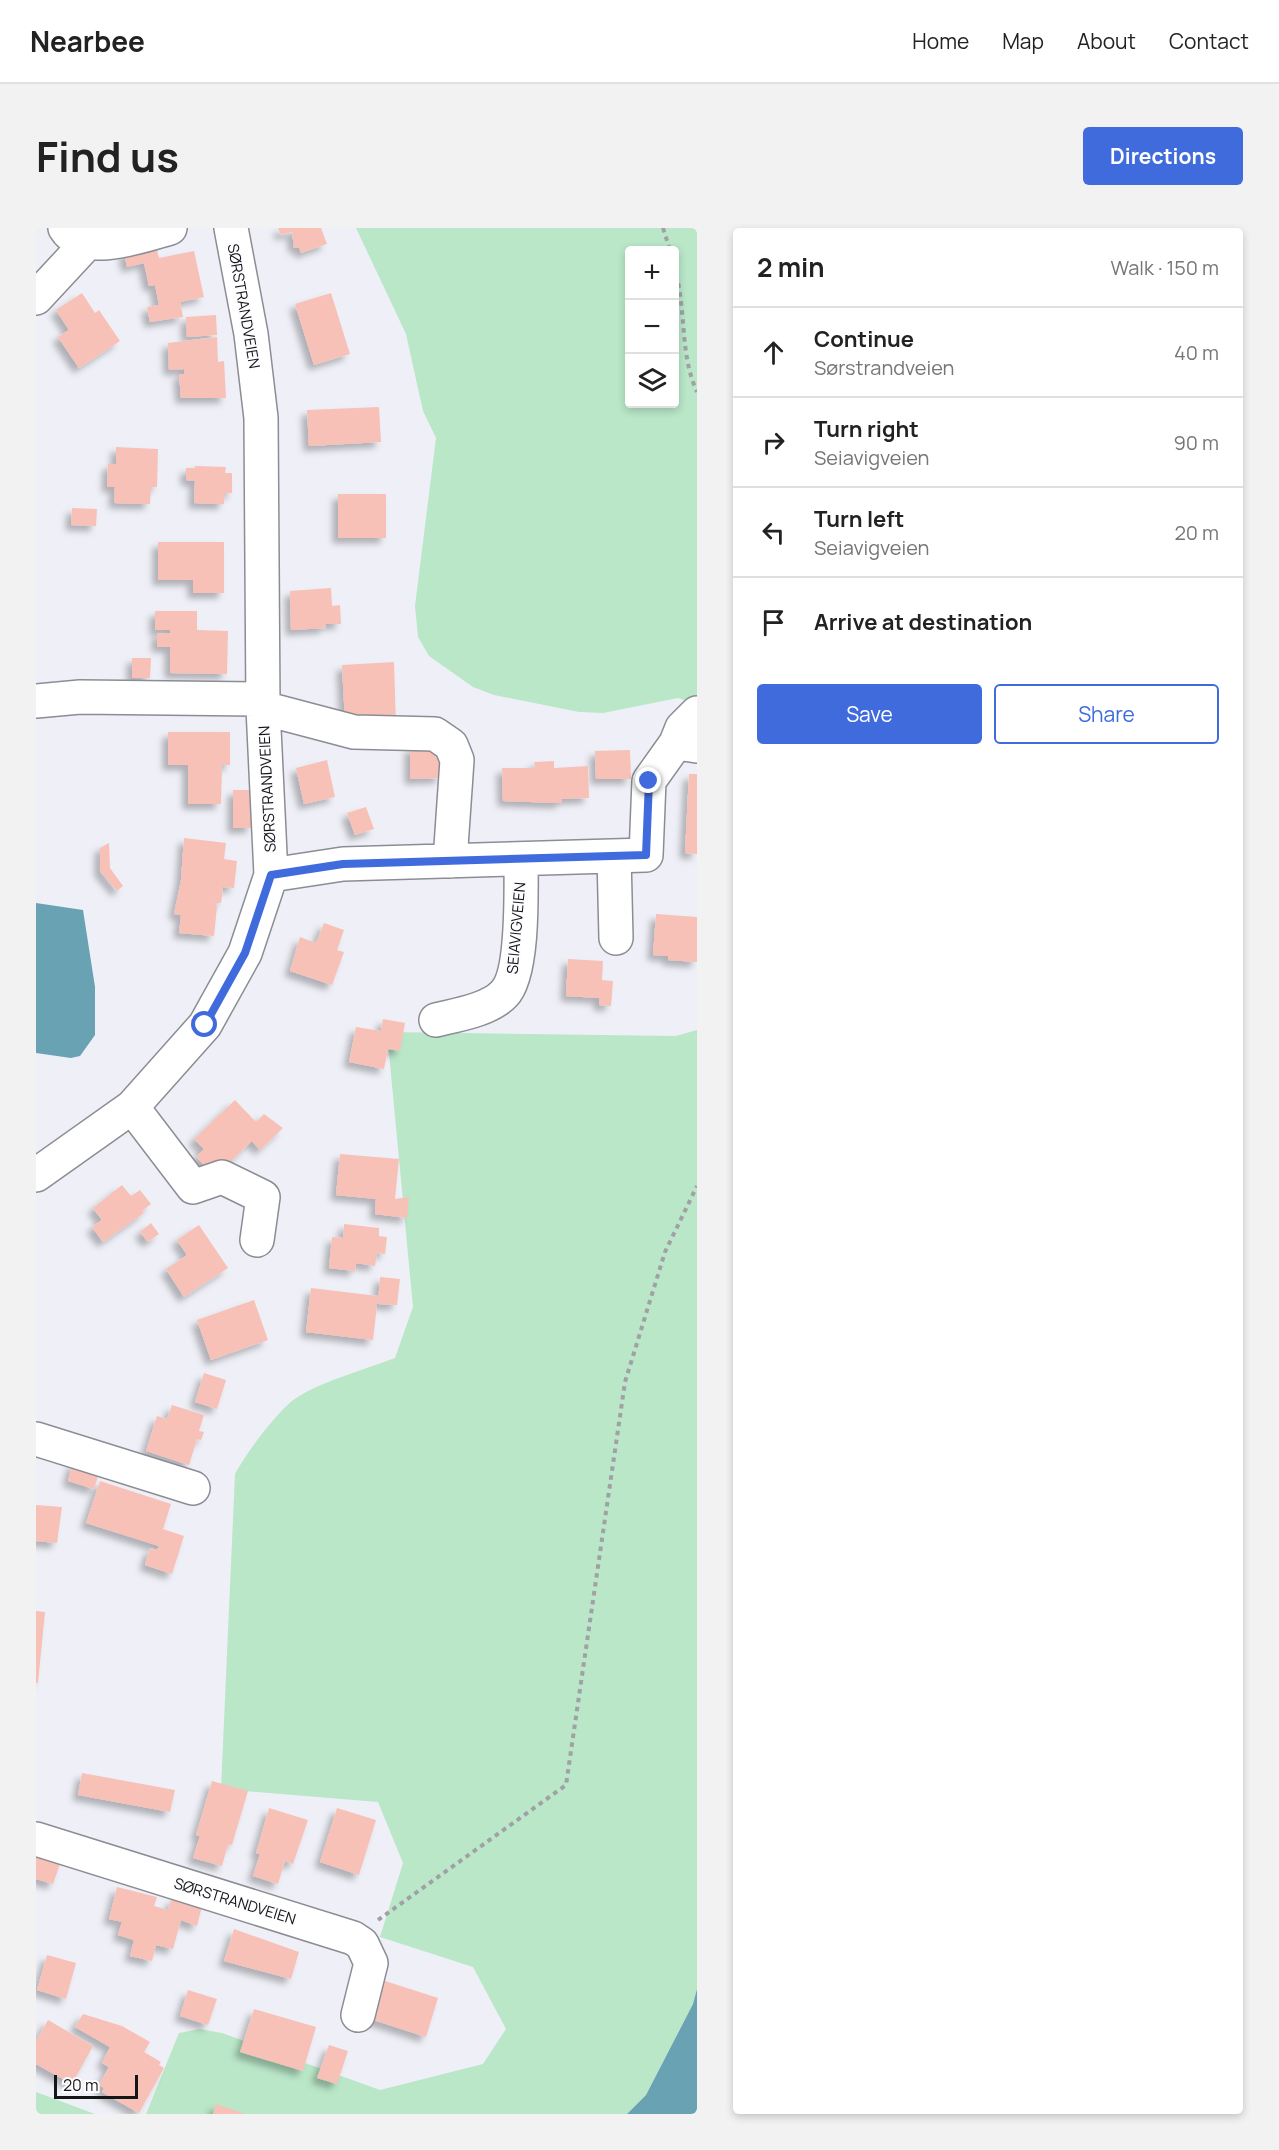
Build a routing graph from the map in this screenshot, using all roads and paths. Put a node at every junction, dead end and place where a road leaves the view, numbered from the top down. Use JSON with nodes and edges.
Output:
{"nodes":[{"id":1,"x":170,"y":228,"type":"edge"},
{"id":2,"x":231,"y":228,"type":"edge"},
{"id":3,"x":663,"y":228,"type":"edge"},
{"id":4,"x":76,"y":235,"type":"edge"},
{"id":5,"x":669,"y":246,"type":"edge"},
{"id":6,"x":679,"y":282,"type":"edge"},
{"id":7,"x":36,"y":298,"type":"edge"},
{"id":8,"x":697,"y":392,"type":"edge"},
{"id":9,"x":36,"y":701,"type":"edge"},
{"id":10,"x":263,"y":703,"type":"junction"},
{"id":11,"x":697,"y":713,"type":"edge"},
{"id":12,"x":686,"y":745,"type":"edge"},
{"id":13,"x":614,"y":856,"type":"junction"},
{"id":14,"x":521,"y":859,"type":"junction"},
{"id":15,"x":450,"y":861,"type":"junction"},
{"id":16,"x":271,"y":875,"type":"junction"},
{"id":17,"x":615,"y":938,"type":"dead end"},
{"id":18,"x":436,"y":1020,"type":"dead end"},
{"id":19,"x":132,"y":1107,"type":"junction"},
{"id":20,"x":36,"y":1175,"type":"edge"},
{"id":21,"x":697,"y":1186,"type":"edge"},
{"id":22,"x":257,"y":1240,"type":"dead end"},
{"id":23,"x":36,"y":1439,"type":"edge"},
{"id":24,"x":193,"y":1488,"type":"dead end"},
{"id":25,"x":36,"y":1839,"type":"edge"},
{"id":26,"x":353,"y":1938,"type":"junction"},
{"id":27,"x":358,"y":2015,"type":"dead end"}],
"edges":[{"from":1,"to":4,"type":"street"},
{"from":2,"to":10,"type":"street","name":"SØRSTRANDVEIEN"},
{"from":3,"to":5,"type":"path"},
{"from":4,"to":7,"type":"street"},
{"from":6,"to":8,"type":"path"},
{"from":9,"to":10,"type":"street"},
{"from":10,"to":15,"type":"street","name":"SØRSTRANDVEIEN"},
{"from":10,"to":16,"type":"street","name":"SØRSTRANDVEIEN"},
{"from":11,"to":12,"type":"street","name":"SEIAVIGVEIEN"},
{"from":12,"to":13,"type":"street","name":"SEIAVIGVEIEN"},
{"from":13,"to":14,"type":"street","name":"SEIAVIGVEIEN"},
{"from":13,"to":17,"type":"street"},
{"from":14,"to":15,"type":"street","name":"SEIAVIGVEIEN"},
{"from":14,"to":18,"type":"street","name":"SEIAVIGVEIEN"},
{"from":15,"to":16,"type":"street","name":"SEIAVIGVEIEN"},
{"from":16,"to":19,"type":"street","name":"SØRSTRANDVEIEN"},
{"from":19,"to":20,"type":"street","name":"SØRSTRANDVEIEN"},
{"from":19,"to":22,"type":"street"},
{"from":21,"to":26,"type":"path"},
{"from":23,"to":24,"type":"street"},
{"from":25,"to":26,"type":"street","name":"SØRSTRANDVEIEN"},
{"from":26,"to":27,"type":"street"}]}
